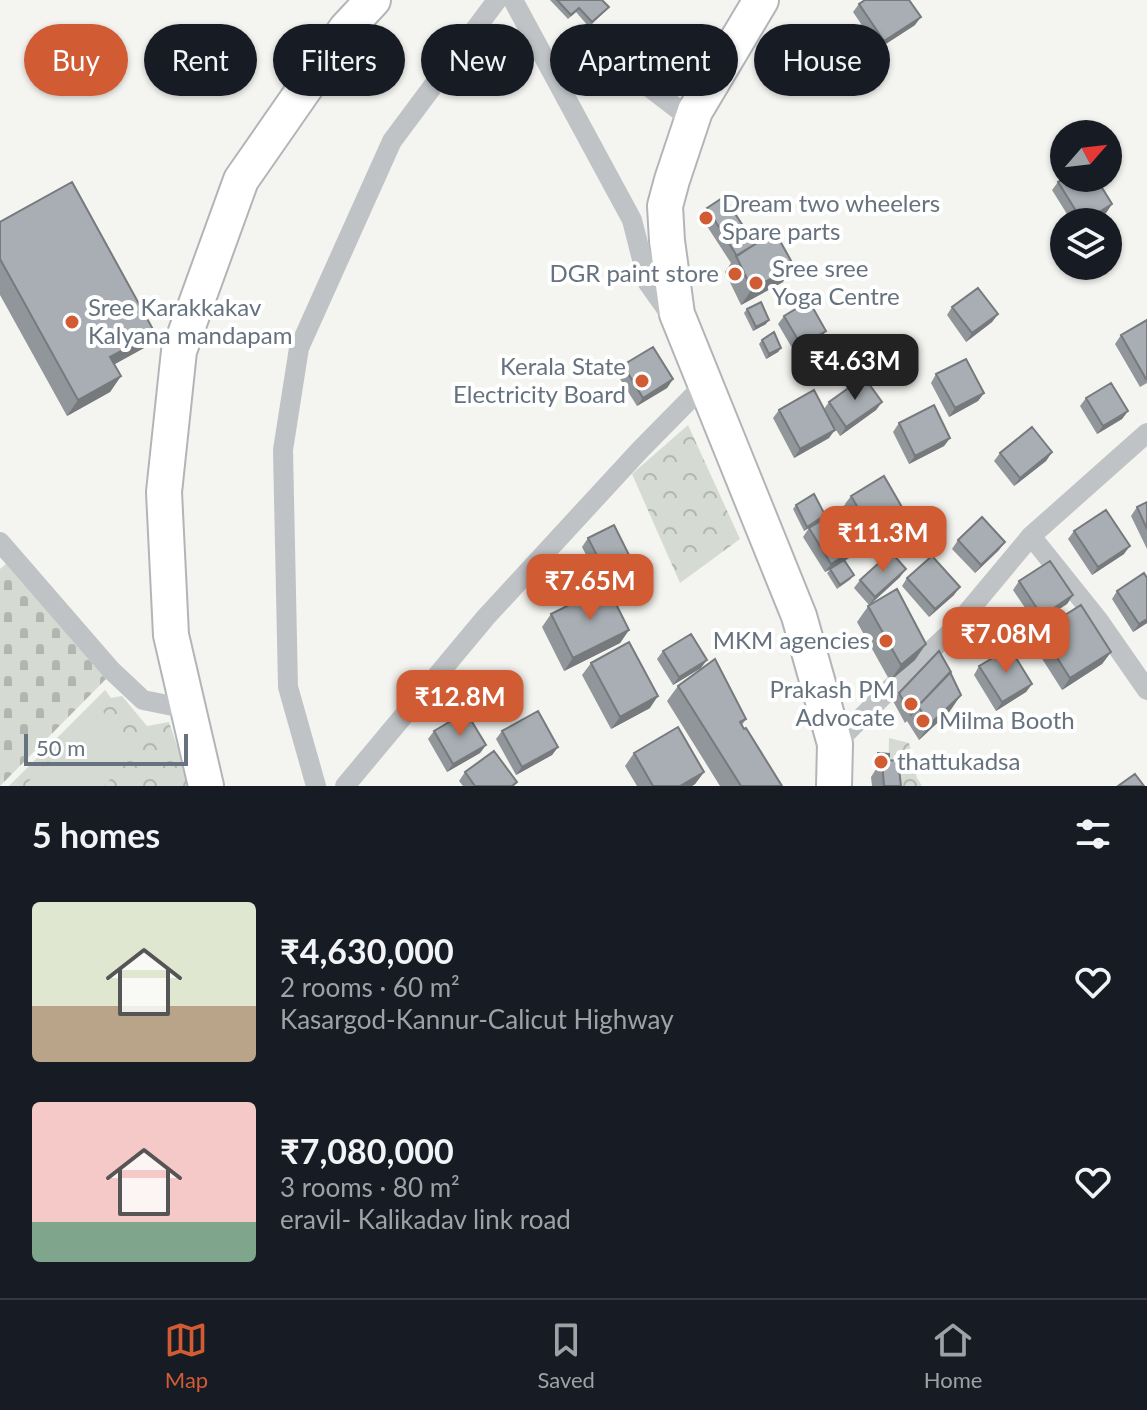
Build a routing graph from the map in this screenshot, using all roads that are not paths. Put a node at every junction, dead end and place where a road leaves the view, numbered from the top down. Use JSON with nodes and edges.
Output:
{"nodes":[{"id":1,"x":373,"y":0,"type":"edge"},
{"id":2,"x":497,"y":0,"type":"edge"},
{"id":3,"x":513,"y":0,"type":"edge"},
{"id":4,"x":761,"y":0,"type":"edge"},
{"id":5,"x":661,"y":96,"type":"edge"},
{"id":6,"x":695,"y":111,"type":"junction"},
{"id":7,"x":677,"y":314,"type":"junction"},
{"id":8,"x":705,"y":384,"type":"junction"},
{"id":9,"x":1147,"y":433,"type":"edge"},
{"id":10,"x":1031,"y":536,"type":"junction"},
{"id":11,"x":0,"y":542,"type":"edge"},
{"id":12,"x":1147,"y":690,"type":"edge"},
{"id":13,"x":188,"y":709,"type":"junction"},
{"id":14,"x":835,"y":744,"type":"junction"},
{"id":15,"x":206,"y":786,"type":"edge"},
{"id":16,"x":316,"y":786,"type":"edge"},
{"id":17,"x":345,"y":786,"type":"edge"},
{"id":18,"x":834,"y":786,"type":"edge"}],
"edges":[{"from":1,"to":13,"type":"highway"},
{"from":2,"to":16,"type":"street"},
{"from":3,"to":7,"type":"street"},
{"from":4,"to":6,"type":"highway"},
{"from":5,"to":6,"type":"street"},
{"from":6,"to":7,"type":"highway"},
{"from":7,"to":8,"type":"highway"},
{"from":8,"to":14,"type":"highway"},
{"from":8,"to":17,"type":"street"},
{"from":9,"to":10,"type":"street"},
{"from":10,"to":12,"type":"street"},
{"from":10,"to":14,"type":"street"},
{"from":11,"to":13,"type":"street"},
{"from":13,"to":15,"type":"highway"},
{"from":14,"to":18,"type":"highway"}]}
